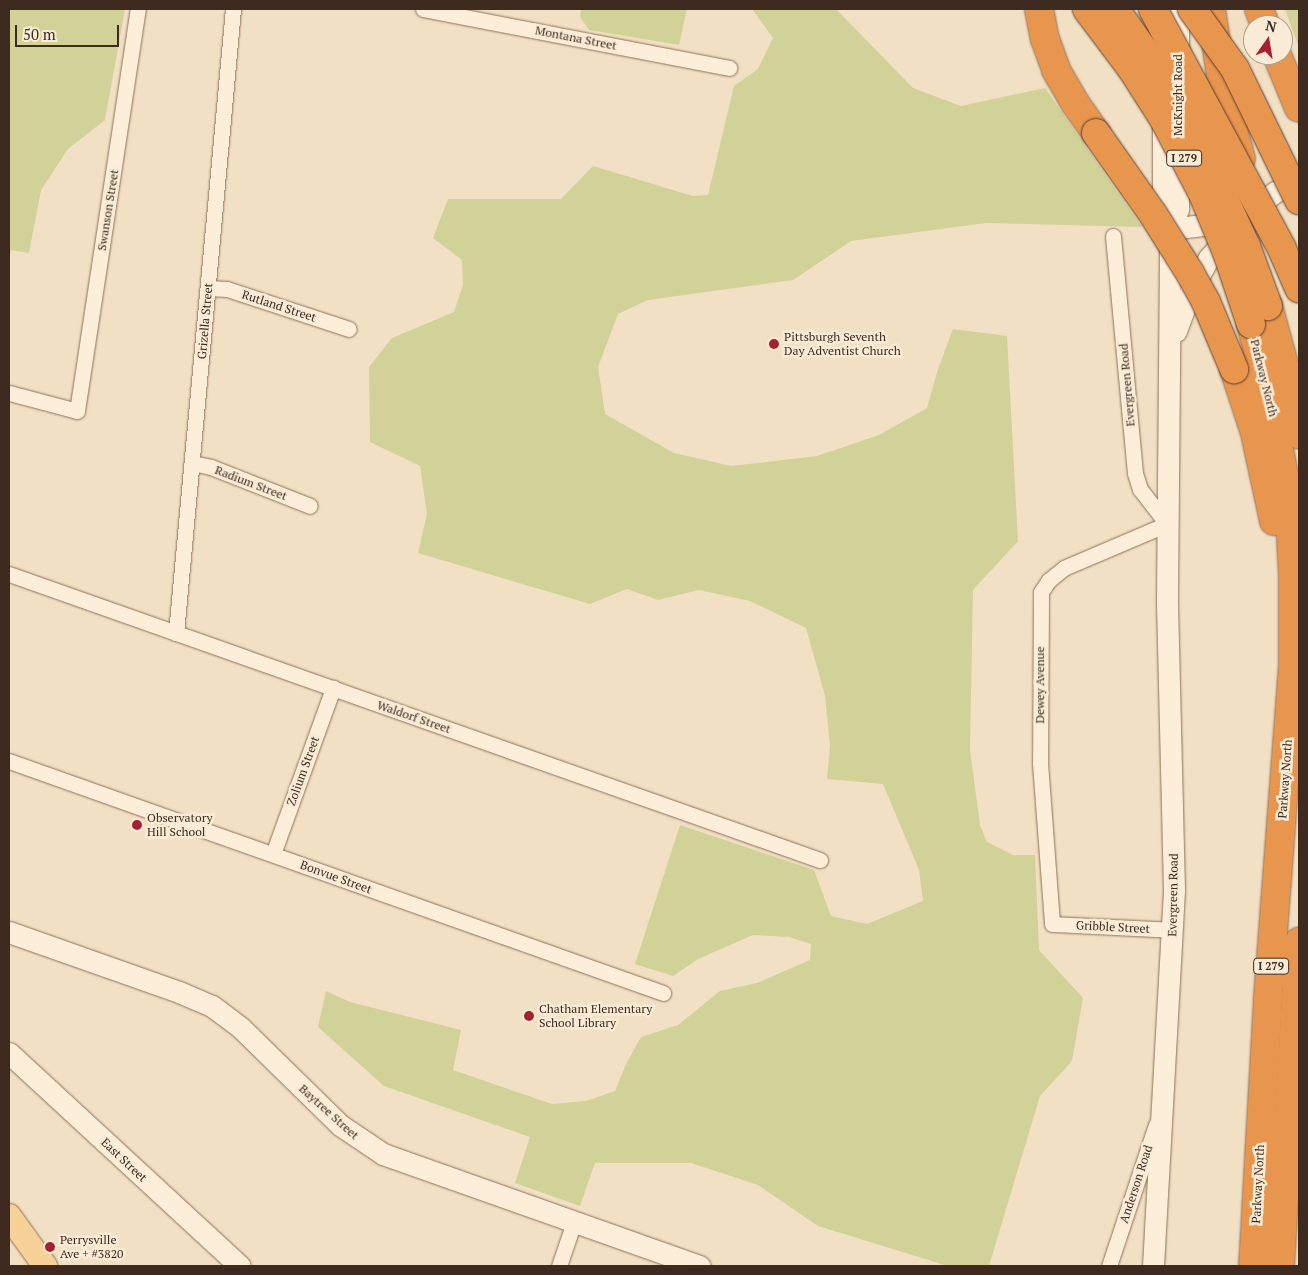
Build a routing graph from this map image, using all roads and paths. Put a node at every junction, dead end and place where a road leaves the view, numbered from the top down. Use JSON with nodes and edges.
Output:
{"nodes":[{"id":1,"x":138,"y":9,"type":"edge"},
{"id":2,"x":233,"y":9,"type":"edge"},
{"id":3,"x":423,"y":9,"type":"edge"},
{"id":4,"x":1039,"y":9,"type":"edge"},
{"id":5,"x":1087,"y":9,"type":"edge"},
{"id":6,"x":1115,"y":9,"type":"edge"},
{"id":7,"x":1153,"y":9,"type":"edge"},
{"id":8,"x":1163,"y":9,"type":"edge"},
{"id":9,"x":1178,"y":9,"type":"edge"},
{"id":10,"x":1192,"y":9,"type":"edge"},
{"id":11,"x":1211,"y":9,"type":"edge"},
{"id":12,"x":1282,"y":65,"type":"edge"},
{"id":13,"x":729,"y":68,"type":"dead end"},
{"id":14,"x":1296,"y":101,"type":"edge"},
{"id":15,"x":1299,"y":178,"type":"edge"},
{"id":16,"x":1276,"y":195,"type":"edge"},
{"id":17,"x":1170,"y":229,"type":"junction"},
{"id":18,"x":1113,"y":236,"type":"dead end"},
{"id":19,"x":208,"y":288,"type":"junction"},
{"id":20,"x":1299,"y":288,"type":"edge"},
{"id":21,"x":1260,"y":315,"type":"junction"},
{"id":22,"x":349,"y":329,"type":"dead end"},
{"id":23,"x":1171,"y":348,"type":"junction"},
{"id":24,"x":9,"y":393,"type":"edge"},
{"id":25,"x":1299,"y":435,"type":"edge"},
{"id":26,"x":192,"y":463,"type":"junction"},
{"id":27,"x":310,"y":506,"type":"dead end"},
{"id":28,"x":1167,"y":524,"type":"junction"},
{"id":29,"x":9,"y":574,"type":"edge"},
{"id":30,"x":176,"y":633,"type":"junction"},
{"id":31,"x":1293,"y":666,"type":"junction"},
{"id":32,"x":333,"y":688,"type":"junction"},
{"id":33,"x":9,"y":761,"type":"edge"},
{"id":34,"x":273,"y":854,"type":"junction"},
{"id":35,"x":820,"y":860,"type":"dead end"},
{"id":36,"x":1052,"y":924,"type":"joint"},
{"id":37,"x":1173,"y":930,"type":"junction"},
{"id":38,"x":9,"y":932,"type":"edge"},
{"id":39,"x":1299,"y":942,"type":"edge"},
{"id":40,"x":663,"y":993,"type":"dead end"},
{"id":41,"x":9,"y":1053,"type":"edge"},
{"id":42,"x":1163,"y":1102,"type":"junction"},
{"id":43,"x":9,"y":1216,"type":"edge"},
{"id":44,"x":574,"y":1222,"type":"junction"},
{"id":45,"x":45,"y":1266,"type":"edge"},
{"id":46,"x":240,"y":1266,"type":"edge"},
{"id":47,"x":559,"y":1266,"type":"edge"},
{"id":48,"x":700,"y":1266,"type":"edge"},
{"id":49,"x":1109,"y":1266,"type":"edge"},
{"id":50,"x":1153,"y":1266,"type":"edge"},
{"id":51,"x":1253,"y":1266,"type":"edge"},
{"id":52,"x":1280,"y":1266,"type":"edge"}],
"edges":[{"from":1,"to":24,"type":"street","name":"Swanson Street"},
{"from":2,"to":19,"type":"street","name":"Grizella Street"},
{"from":3,"to":13,"type":"street","name":"Montana Street"},
{"from":4,"to":31,"type":"highway","bridge":true},
{"from":5,"to":21,"type":"highway","name":"Parkway North","number":"I 279","bridge":true},
{"from":6,"to":21,"type":"highway","bridge":true},
{"from":7,"to":16,"type":"highway","bridge":true},
{"from":8,"to":17,"type":"main road","name":"McKnight Road"},
{"from":9,"to":17,"type":"main road","name":"McKnight Road"},
{"from":10,"to":16,"type":"highway","bridge":true},
{"from":11,"to":16,"type":"highway","bridge":true},
{"from":12,"to":14,"type":"highway"},
{"from":15,"to":16,"type":"main road","name":"Evergreen Road"},
{"from":16,"to":17,"type":"main road","name":"Evergreen Road"},
{"from":16,"to":20,"type":"highway","bridge":true},
{"from":16,"to":23,"type":"main road","name":"Evergreen Road"},
{"from":17,"to":23,"type":"main road","name":"Evergreen Road"},
{"from":18,"to":28,"type":"street","name":"Evergreen Road"},
{"from":19,"to":22,"type":"street","name":"Rutland Street"},
{"from":19,"to":26,"type":"street","name":"Grizella Street"},
{"from":21,"to":25,"type":"highway"},
{"from":21,"to":31,"type":"highway","name":"Parkway North","number":"I 279"},
{"from":23,"to":28,"type":"main road","name":"Evergreen Road"},
{"from":26,"to":27,"type":"street","name":"Radium Street"},
{"from":26,"to":30,"type":"street","name":"Grizella Street"},
{"from":28,"to":36,"type":"street","name":"Dewey Avenue"},
{"from":28,"to":37,"type":"main road","name":"Evergreen Road"},
{"from":29,"to":30,"type":"street","name":"Waldorf Street"},
{"from":30,"to":32,"type":"street","name":"Waldorf Street"},
{"from":31,"to":51,"type":"highway","name":"Parkway North","number":"I 279"},
{"from":32,"to":34,"type":"street","name":"Zolium Street"},
{"from":32,"to":35,"type":"street","name":"Waldorf Street"},
{"from":33,"to":34,"type":"street","name":"Bonvue Street"},
{"from":34,"to":40,"type":"street","name":"Bonvue Street"},
{"from":36,"to":37,"type":"street","name":"Gribble Street"},
{"from":37,"to":42,"type":"main road","name":"Evergreen Road"},
{"from":38,"to":44,"type":"main road","name":"Baytree Street"},
{"from":39,"to":52,"type":"highway"},
{"from":41,"to":46,"type":"main road","name":"East Street"},
{"from":42,"to":49,"type":"street","name":"Anderson Road"},
{"from":42,"to":50,"type":"main road","name":"Evergreen Road"},
{"from":43,"to":45,"type":"main road"},
{"from":44,"to":47,"type":"street"},
{"from":44,"to":48,"type":"main road","name":"Baytree Street"}]}
